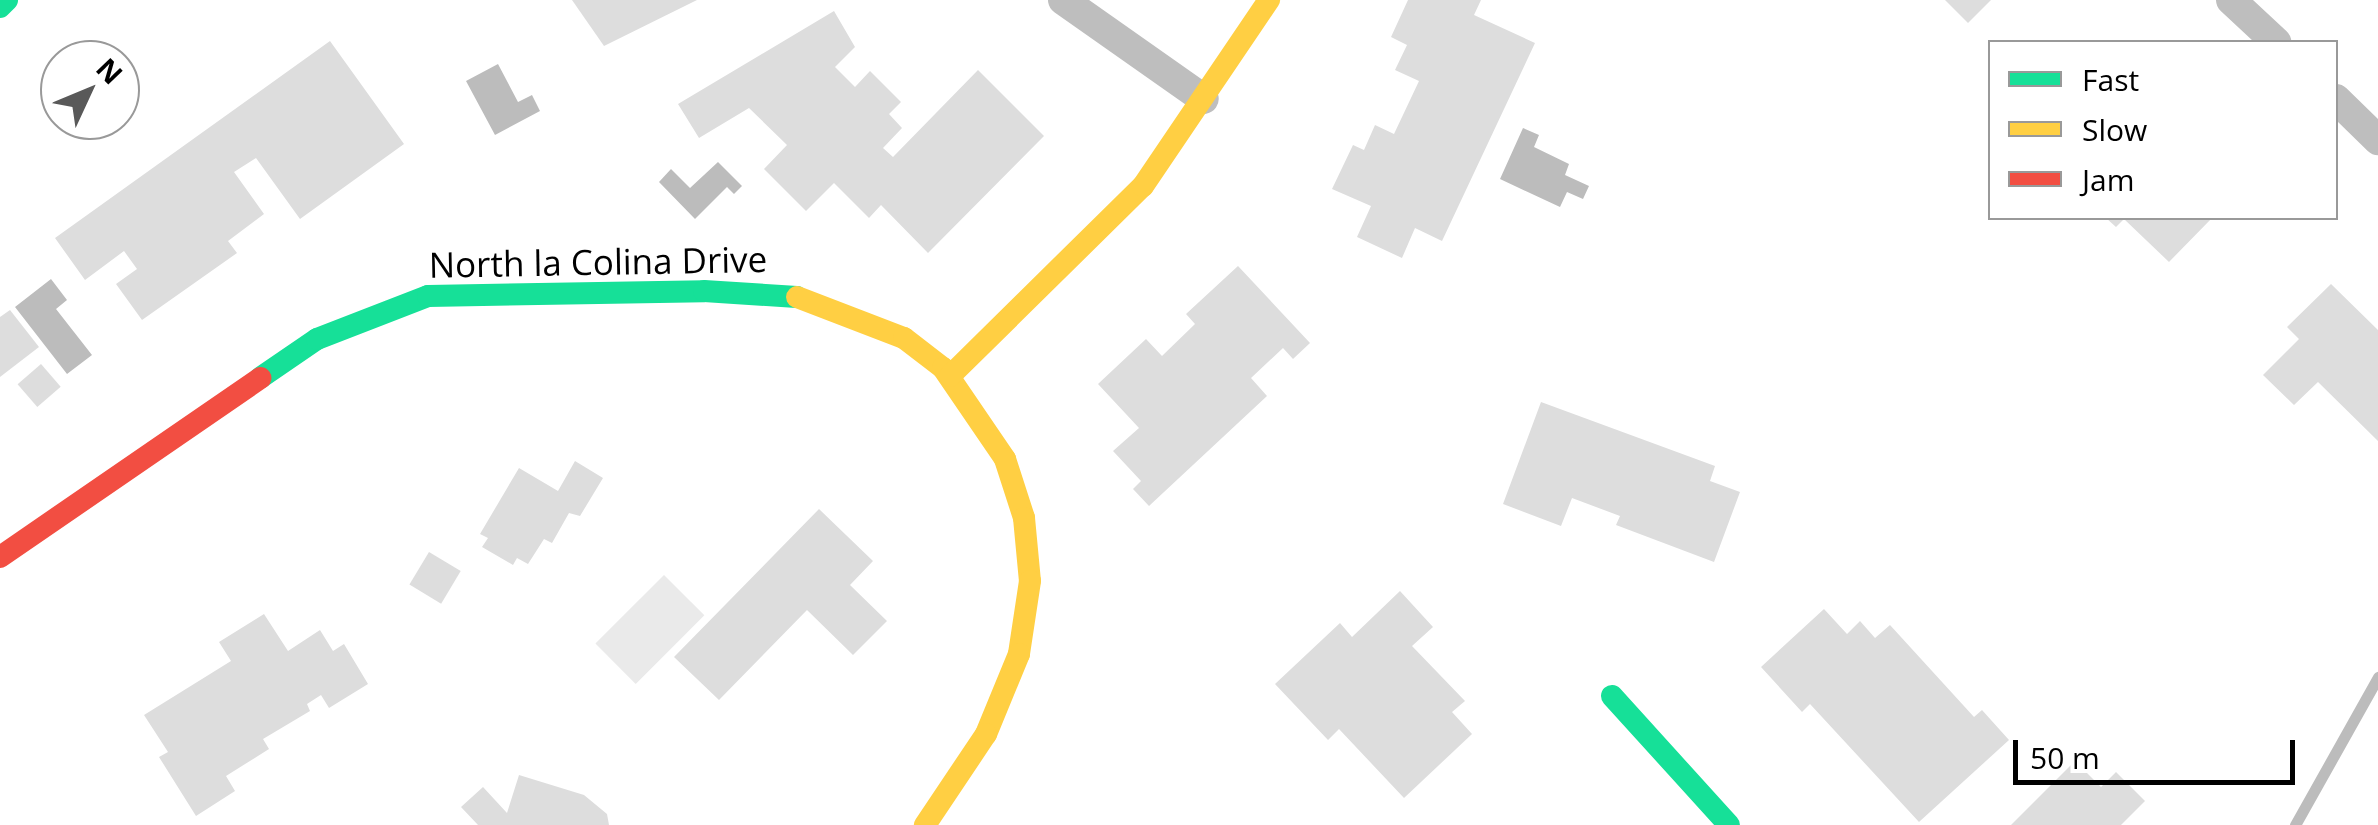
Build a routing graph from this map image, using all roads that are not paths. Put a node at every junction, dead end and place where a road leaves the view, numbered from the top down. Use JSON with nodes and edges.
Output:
{"nodes":[{"id":1,"x":7,"y":0,"type":"edge"},
{"id":2,"x":1062,"y":0,"type":"edge"},
{"id":3,"x":1268,"y":0,"type":"edge"},
{"id":4,"x":2231,"y":0,"type":"edge"},
{"id":5,"x":0,"y":7,"type":"edge"},
{"id":6,"x":2274,"y":40,"type":"edge"},
{"id":7,"x":1204,"y":98,"type":"junction"},
{"id":8,"x":2338,"y":101,"type":"edge"},
{"id":9,"x":2378,"y":140,"type":"edge"},
{"id":10,"x":950,"y":376,"type":"junction"},
{"id":11,"x":0,"y":557,"type":"edge"},
{"id":12,"x":1612,"y":696,"type":"dead end"},
{"id":13,"x":925,"y":825,"type":"edge"},
{"id":14,"x":1729,"y":825,"type":"edge"}],
"edges":[{"from":1,"to":5,"type":"street"},
{"from":2,"to":7,"type":"street"},
{"from":3,"to":7,"type":"street"},
{"from":4,"to":6,"type":"street"},
{"from":7,"to":10,"type":"street"},
{"from":8,"to":9,"type":"street"},
{"from":10,"to":11,"type":"street","name":"North la Colina Drive"},
{"from":10,"to":13,"type":"street","name":"North la Colina Drive"},
{"from":12,"to":14,"type":"street"}]}
